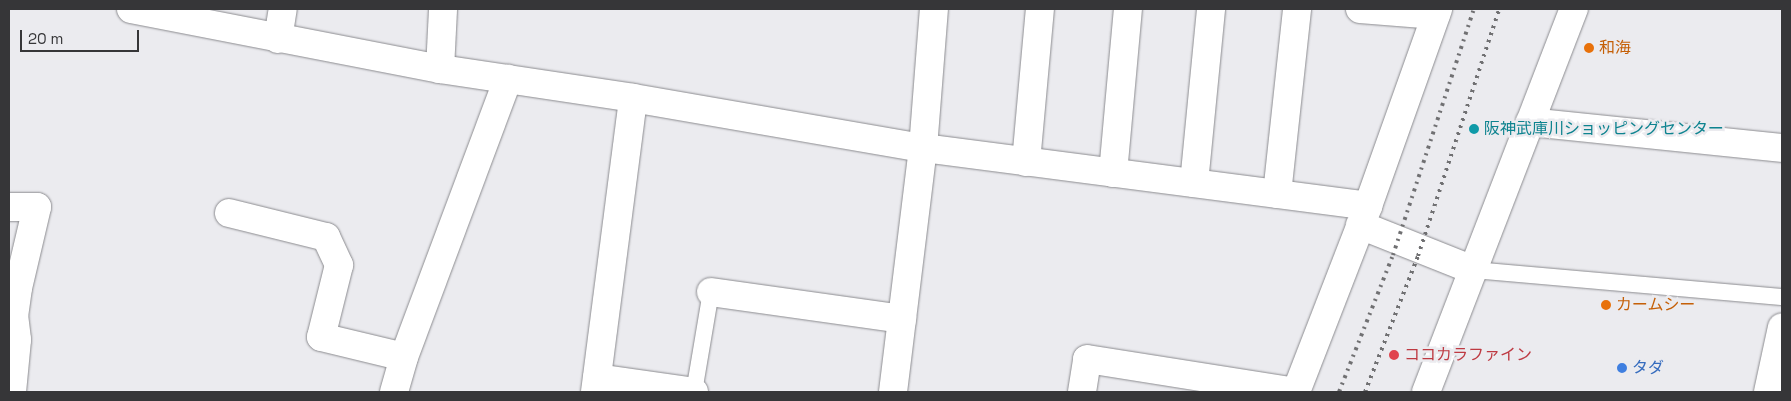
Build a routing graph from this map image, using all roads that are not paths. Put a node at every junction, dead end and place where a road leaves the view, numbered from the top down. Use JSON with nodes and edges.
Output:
{"nodes":[{"id":1,"x":131,"y":9,"type":"edge"},
{"id":2,"x":283,"y":9,"type":"edge"},
{"id":3,"x":443,"y":9,"type":"edge"},
{"id":4,"x":934,"y":9,"type":"edge"},
{"id":5,"x":1040,"y":9,"type":"edge"},
{"id":6,"x":1128,"y":9,"type":"edge"},
{"id":7,"x":1211,"y":9,"type":"edge"},
{"id":8,"x":1297,"y":9,"type":"edge"},
{"id":9,"x":1374,"y":9,"type":"edge"},
{"id":10,"x":1574,"y":9,"type":"edge"},
{"id":11,"x":1437,"y":12,"type":"edge"},
{"id":12,"x":278,"y":39,"type":"junction"},
{"id":13,"x":440,"y":69,"type":"junction"},
{"id":14,"x":508,"y":79,"type":"junction"},
{"id":15,"x":633,"y":98,"type":"junction"},
{"id":16,"x":1530,"y":122,"type":"junction"},
{"id":17,"x":923,"y":148,"type":"junction"},
{"id":18,"x":1782,"y":148,"type":"edge"},
{"id":19,"x":1026,"y":162,"type":"junction"},
{"id":20,"x":1113,"y":173,"type":"junction"},
{"id":21,"x":1194,"y":183,"type":"junction"},
{"id":22,"x":1277,"y":194,"type":"junction"},
{"id":23,"x":9,"y":207,"type":"edge"},
{"id":24,"x":229,"y":213,"type":"dead end"},
{"id":25,"x":1364,"y":215,"type":"junction"},
{"id":26,"x":1473,"y":270,"type":"junction"},
{"id":27,"x":711,"y":292,"type":"joint"},
{"id":28,"x":1782,"y":297,"type":"edge"},
{"id":29,"x":11,"y":315,"type":"edge"},
{"id":30,"x":902,"y":319,"type":"junction"},
{"id":31,"x":1782,"y":327,"type":"edge"},
{"id":32,"x":404,"y":357,"type":"junction"},
{"id":33,"x":596,"y":385,"type":"edge"},
{"id":34,"x":12,"y":392,"type":"edge"},
{"id":35,"x":394,"y":392,"type":"edge"},
{"id":36,"x":694,"y":392,"type":"edge"},
{"id":37,"x":892,"y":392,"type":"edge"},
{"id":38,"x":1082,"y":392,"type":"edge"},
{"id":39,"x":1296,"y":392,"type":"edge"},
{"id":40,"x":1426,"y":392,"type":"edge"},
{"id":41,"x":1768,"y":392,"type":"edge"}],
"edges":[{"from":1,"to":12,"type":"street"},
{"from":2,"to":12,"type":"street"},
{"from":3,"to":13,"type":"street"},
{"from":4,"to":17,"type":"street"},
{"from":5,"to":19,"type":"street"},
{"from":6,"to":20,"type":"street"},
{"from":7,"to":21,"type":"street"},
{"from":8,"to":22,"type":"street"},
{"from":9,"to":11,"type":"street"},
{"from":10,"to":16,"type":"street"},
{"from":11,"to":25,"type":"street"},
{"from":12,"to":13,"type":"street"},
{"from":13,"to":14,"type":"street"},
{"from":14,"to":15,"type":"street"},
{"from":14,"to":32,"type":"street"},
{"from":15,"to":17,"type":"street"},
{"from":15,"to":33,"type":"street"},
{"from":16,"to":18,"type":"street"},
{"from":16,"to":26,"type":"street"},
{"from":17,"to":19,"type":"street"},
{"from":17,"to":30,"type":"street"},
{"from":19,"to":20,"type":"street"},
{"from":20,"to":21,"type":"street"},
{"from":21,"to":22,"type":"street"},
{"from":22,"to":25,"type":"street"},
{"from":23,"to":29,"type":"street"},
{"from":24,"to":32,"type":"street"},
{"from":25,"to":26,"type":"street"},
{"from":25,"to":39,"type":"street"},
{"from":26,"to":28,"type":"lane"},
{"from":26,"to":40,"type":"street"},
{"from":27,"to":30,"type":"street"},
{"from":27,"to":36,"type":"lane"},
{"from":29,"to":34,"type":"street"},
{"from":30,"to":37,"type":"street"},
{"from":31,"to":41,"type":"street"},
{"from":32,"to":35,"type":"street"},
{"from":33,"to":36,"type":"street"},
{"from":38,"to":39,"type":"street"}]}
